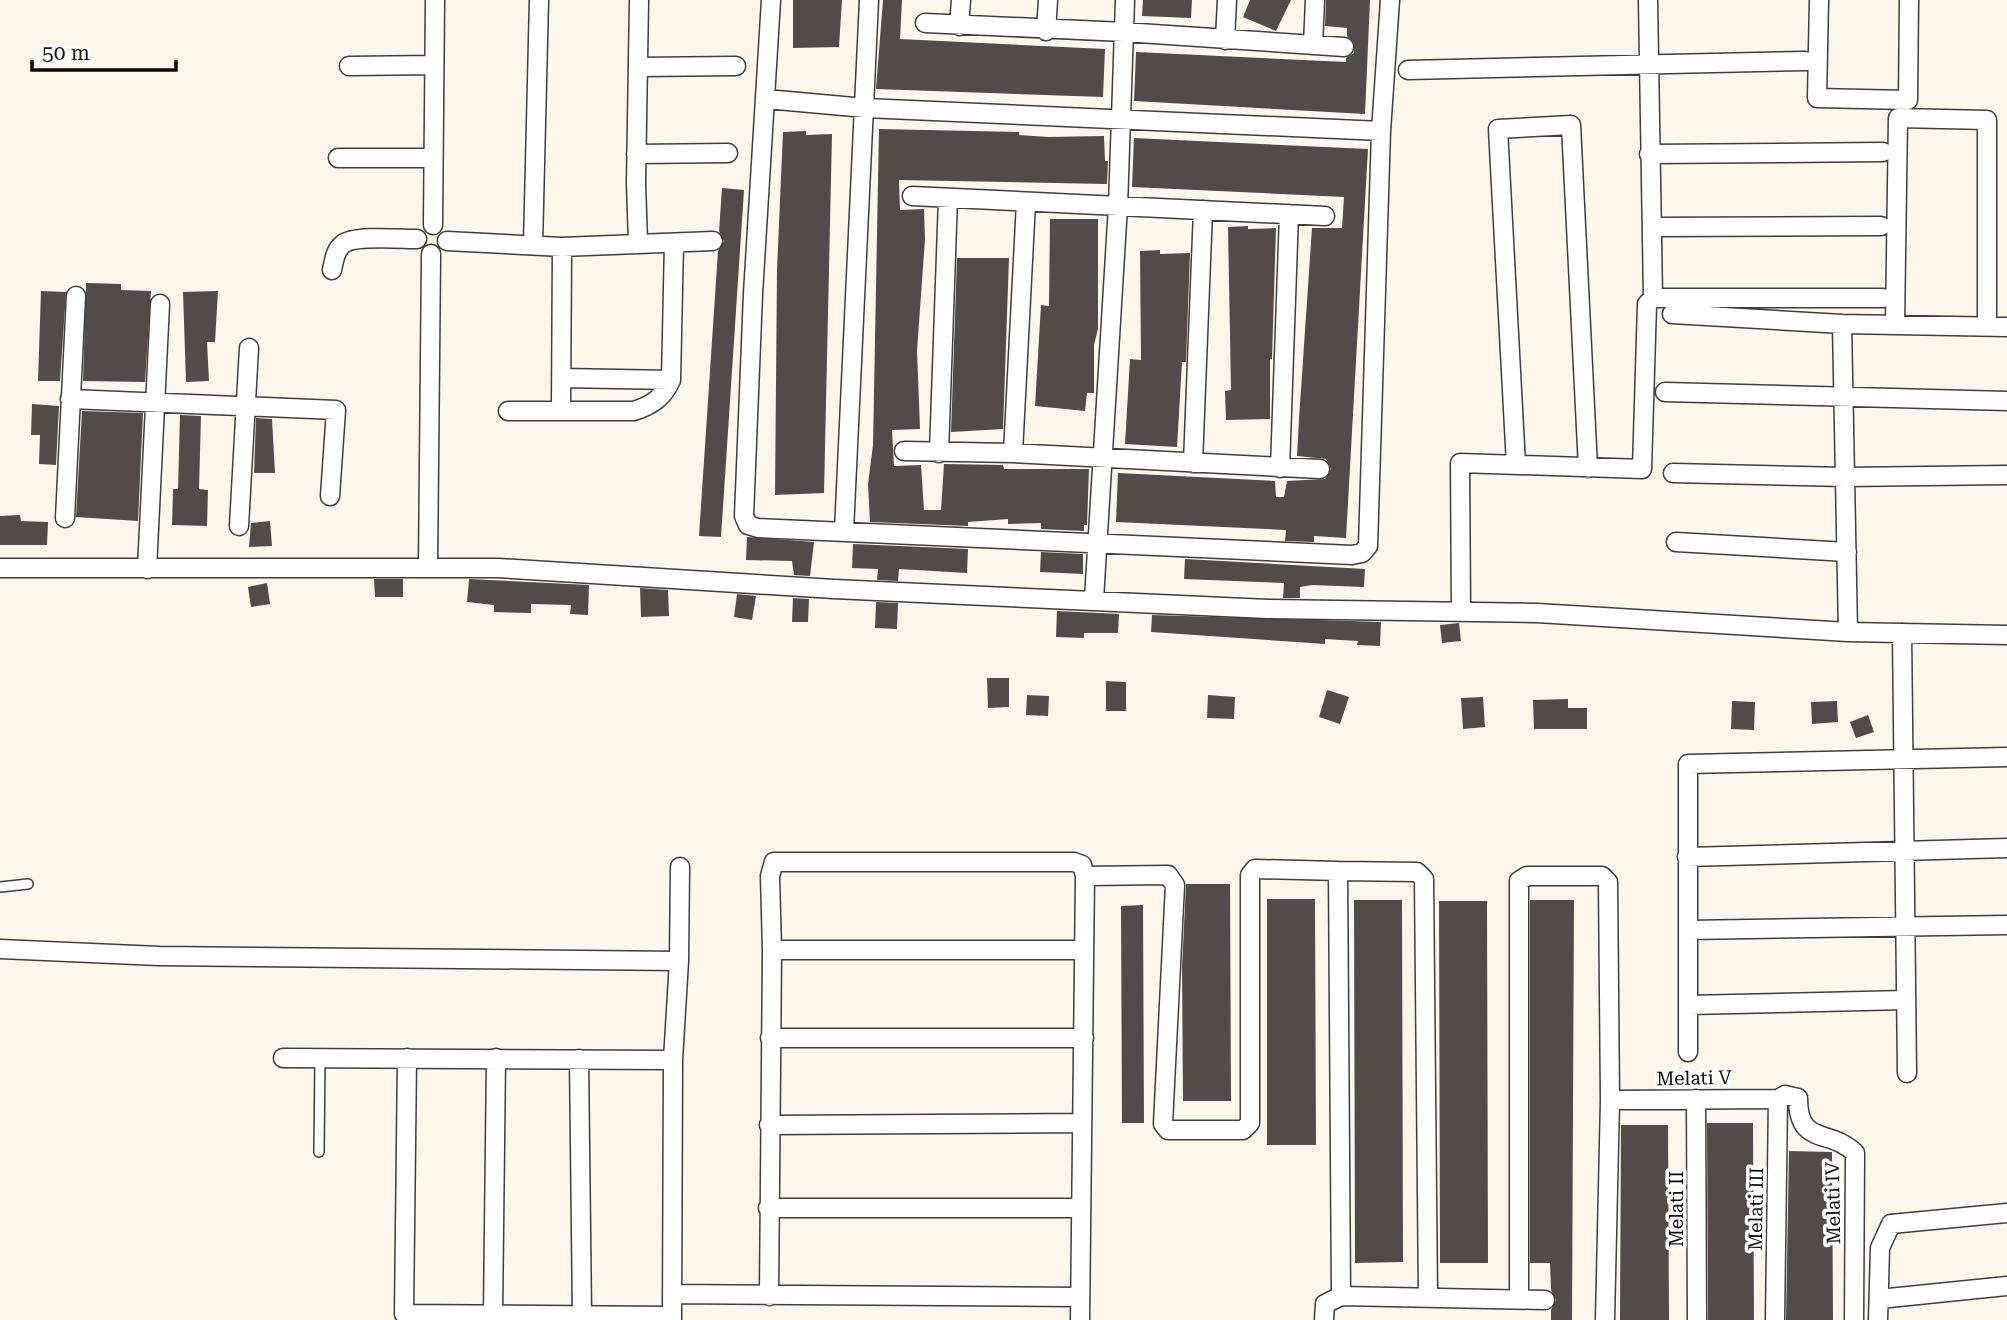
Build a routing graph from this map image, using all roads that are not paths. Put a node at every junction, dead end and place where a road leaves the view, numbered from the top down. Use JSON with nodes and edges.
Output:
{"nodes":[{"id":1,"x":435,"y":0,"type":"edge"},
{"id":2,"x":538,"y":0,"type":"edge"},
{"id":3,"x":639,"y":0,"type":"edge"},
{"id":4,"x":771,"y":0,"type":"edge"},
{"id":5,"x":869,"y":0,"type":"edge"},
{"id":6,"x":961,"y":0,"type":"edge"},
{"id":7,"x":1048,"y":0,"type":"edge"},
{"id":8,"x":1125,"y":0,"type":"edge"},
{"id":9,"x":1227,"y":0,"type":"edge"},
{"id":10,"x":1315,"y":0,"type":"edge"},
{"id":11,"x":1390,"y":0,"type":"edge"},
{"id":12,"x":1648,"y":0,"type":"edge"},
{"id":13,"x":1819,"y":0,"type":"edge"},
{"id":14,"x":1909,"y":0,"type":"edge"},
{"id":15,"x":925,"y":23,"type":"dead end"},
{"id":16,"x":959,"y":26,"type":"junction"},
{"id":17,"x":1046,"y":31,"type":"junction"},
{"id":18,"x":1124,"y":32,"type":"junction"},
{"id":19,"x":1225,"y":40,"type":"junction"},
{"id":20,"x":1313,"y":45,"type":"junction"},
{"id":21,"x":1345,"y":47,"type":"dead end"},
{"id":22,"x":1805,"y":61,"type":"dead end"},
{"id":23,"x":1648,"y":63,"type":"junction"},
{"id":24,"x":434,"y":65,"type":"junction"},
{"id":25,"x":349,"y":66,"type":"dead end"},
{"id":26,"x":736,"y":66,"type":"dead end"},
{"id":27,"x":638,"y":67,"type":"junction"},
{"id":28,"x":1408,"y":70,"type":"dead end"},
{"id":29,"x":766,"y":99,"type":"junction"},
{"id":30,"x":1908,"y":100,"type":"junction"},
{"id":31,"x":865,"y":108,"type":"junction"},
{"id":32,"x":1120,"y":117,"type":"junction"},
{"id":33,"x":1898,"y":118,"type":"junction"},
{"id":34,"x":1381,"y":131,"type":"junction"},
{"id":35,"x":1883,"y":152,"type":"dead end"},
{"id":36,"x":727,"y":153,"type":"dead end"},
{"id":37,"x":636,"y":154,"type":"junction"},
{"id":38,"x":1650,"y":154,"type":"junction"},
{"id":39,"x":338,"y":158,"type":"dead end"},
{"id":40,"x":433,"y":158,"type":"junction"},
{"id":41,"x":912,"y":196,"type":"dead end"},
{"id":42,"x":948,"y":198,"type":"junction"},
{"id":43,"x":1026,"y":202,"type":"junction"},
{"id":44,"x":1118,"y":206,"type":"junction"},
{"id":45,"x":1203,"y":210,"type":"junction"},
{"id":46,"x":1289,"y":214,"type":"junction"},
{"id":47,"x":1325,"y":216,"type":"dead end"},
{"id":48,"x":433,"y":225,"type":"junction"},
{"id":49,"x":1881,"y":226,"type":"dead end"},
{"id":50,"x":1653,"y":227,"type":"junction"},
{"id":51,"x":417,"y":239,"type":"junction"},
{"id":52,"x":447,"y":241,"type":"junction"},
{"id":53,"x":713,"y":241,"type":"dead end"},
{"id":54,"x":638,"y":243,"type":"junction"},
{"id":55,"x":674,"y":243,"type":"junction"},
{"id":56,"x":533,"y":245,"type":"junction"},
{"id":57,"x":562,"y":247,"type":"junction"},
{"id":58,"x":431,"y":254,"type":"junction"},
{"id":59,"x":332,"y":270,"type":"dead end"},
{"id":60,"x":76,"y":296,"type":"dead end"},
{"id":61,"x":1653,"y":298,"type":"junction"},
{"id":62,"x":1883,"y":299,"type":"dead end"},
{"id":63,"x":160,"y":304,"type":"dead end"},
{"id":64,"x":1672,"y":314,"type":"dead end"},
{"id":65,"x":1842,"y":324,"type":"junction"},
{"id":66,"x":1895,"y":325,"type":"junction"},
{"id":67,"x":1987,"y":326,"type":"junction"},
{"id":68,"x":2007,"y":327,"type":"edge"},
{"id":69,"x":248,"y":348,"type":"dead end"},
{"id":70,"x":563,"y":378,"type":"junction"},
{"id":71,"x":671,"y":380,"type":"junction"},
{"id":72,"x":1665,"y":392,"type":"dead end"},
{"id":73,"x":70,"y":398,"type":"junction"},
{"id":74,"x":1843,"y":398,"type":"junction"},
{"id":75,"x":2007,"y":401,"type":"edge"},
{"id":76,"x":153,"y":402,"type":"junction"},
{"id":77,"x":245,"y":408,"type":"junction"},
{"id":78,"x":508,"y":411,"type":"dead end"},
{"id":79,"x":561,"y":411,"type":"junction"},
{"id":80,"x":904,"y":451,"type":"dead end"},
{"id":81,"x":939,"y":453,"type":"junction"},
{"id":82,"x":1013,"y":453,"type":"junction"},
{"id":83,"x":1101,"y":458,"type":"junction"},
{"id":84,"x":1193,"y":463,"type":"junction"},
{"id":85,"x":1516,"y":465,"type":"junction"},
{"id":86,"x":1280,"y":468,"type":"junction"},
{"id":87,"x":1588,"y":468,"type":"junction"},
{"id":88,"x":1320,"y":469,"type":"dead end"},
{"id":89,"x":1673,"y":473,"type":"dead end"},
{"id":90,"x":2007,"y":475,"type":"edge"},
{"id":91,"x":1845,"y":477,"type":"junction"},
{"id":92,"x":330,"y":496,"type":"dead end"},
{"id":93,"x":65,"y":518,"type":"dead end"},
{"id":94,"x":239,"y":527,"type":"dead end"},
{"id":95,"x":844,"y":531,"type":"junction"},
{"id":96,"x":1676,"y":542,"type":"dead end"},
{"id":97,"x":1097,"y":545,"type":"junction"},
{"id":98,"x":1847,"y":552,"type":"junction"},
{"id":99,"x":0,"y":568,"type":"edge"},
{"id":100,"x":428,"y":568,"type":"junction"},
{"id":101,"x":147,"y":569,"type":"junction"},
{"id":102,"x":1094,"y":599,"type":"junction"},
{"id":103,"x":1461,"y":612,"type":"junction"},
{"id":104,"x":1848,"y":632,"type":"junction"},
{"id":105,"x":1902,"y":633,"type":"junction"},
{"id":106,"x":2007,"y":635,"type":"edge"},
{"id":107,"x":2007,"y":757,"type":"edge"},
{"id":108,"x":1901,"y":762,"type":"junction"},
{"id":109,"x":2007,"y":848,"type":"edge"},
{"id":110,"x":1903,"y":851,"type":"junction"},
{"id":111,"x":1687,"y":857,"type":"junction"},
{"id":112,"x":680,"y":867,"type":"dead end"},
{"id":113,"x":1338,"y":871,"type":"junction"},
{"id":114,"x":1085,"y":876,"type":"junction"},
{"id":115,"x":28,"y":884,"type":"dead end"},
{"id":116,"x":0,"y":887,"type":"edge"},
{"id":117,"x":2007,"y":925,"type":"edge"},
{"id":118,"x":1904,"y":926,"type":"junction"},
{"id":119,"x":1688,"y":930,"type":"junction"},
{"id":120,"x":0,"y":949,"type":"edge"},
{"id":121,"x":772,"y":950,"type":"junction"},
{"id":122,"x":1083,"y":950,"type":"junction"},
{"id":123,"x":679,"y":961,"type":"junction"},
{"id":124,"x":1905,"y":1000,"type":"junction"},
{"id":125,"x":1688,"y":1004,"type":"junction"},
{"id":126,"x":770,"y":1038,"type":"junction"},
{"id":127,"x":1084,"y":1038,"type":"junction"},
{"id":128,"x":1688,"y":1052,"type":"dead end"},
{"id":129,"x":283,"y":1058,"type":"dead end"},
{"id":130,"x":320,"y":1058,"type":"junction"},
{"id":131,"x":407,"y":1058,"type":"junction"},
{"id":132,"x":496,"y":1058,"type":"junction"},
{"id":133,"x":579,"y":1059,"type":"junction"},
{"id":134,"x":673,"y":1060,"type":"junction"},
{"id":135,"x":1907,"y":1073,"type":"dead end"},
{"id":136,"x":1696,"y":1099,"type":"junction"},
{"id":137,"x":1778,"y":1099,"type":"junction"},
{"id":138,"x":1610,"y":1100,"type":"junction"},
{"id":139,"x":1082,"y":1123,"type":"junction"},
{"id":140,"x":769,"y":1125,"type":"junction"},
{"id":141,"x":320,"y":1152,"type":"dead end"},
{"id":142,"x":768,"y":1208,"type":"junction"},
{"id":143,"x":1080,"y":1208,"type":"junction"},
{"id":144,"x":2007,"y":1213,"type":"edge"},
{"id":145,"x":2007,"y":1286,"type":"edge"},
{"id":146,"x":672,"y":1294,"type":"junction"},
{"id":147,"x":769,"y":1296,"type":"junction"},
{"id":148,"x":1341,"y":1296,"type":"junction"},
{"id":149,"x":1079,"y":1297,"type":"junction"},
{"id":150,"x":1428,"y":1297,"type":"junction"},
{"id":151,"x":1519,"y":1297,"type":"junction"},
{"id":152,"x":1879,"y":1298,"type":"junction"},
{"id":153,"x":1545,"y":1300,"type":"dead end"},
{"id":154,"x":493,"y":1314,"type":"junction"},
{"id":155,"x":582,"y":1316,"type":"junction"},
{"id":156,"x":404,"y":1317,"type":"edge"},
{"id":157,"x":672,"y":1318,"type":"edge"},
{"id":158,"x":1080,"y":1320,"type":"edge"},
{"id":159,"x":1324,"y":1320,"type":"edge"},
{"id":160,"x":1605,"y":1320,"type":"edge"},
{"id":161,"x":1697,"y":1320,"type":"edge"},
{"id":162,"x":1776,"y":1320,"type":"edge"},
{"id":163,"x":1854,"y":1320,"type":"edge"},
{"id":164,"x":1878,"y":1320,"type":"edge"}],
"edges":[{"from":1,"to":24,"type":"street"},
{"from":2,"to":56,"type":"street"},
{"from":3,"to":27,"type":"street"},
{"from":4,"to":29,"type":"street"},
{"from":5,"to":31,"type":"street"},
{"from":6,"to":16,"type":"street"},
{"from":7,"to":17,"type":"street"},
{"from":8,"to":18,"type":"street"},
{"from":9,"to":19,"type":"street"},
{"from":10,"to":20,"type":"street"},
{"from":11,"to":34,"type":"street"},
{"from":12,"to":23,"type":"street"},
{"from":13,"to":30,"type":"street"},
{"from":14,"to":30,"type":"street"},
{"from":15,"to":16,"type":"street"},
{"from":16,"to":17,"type":"street"},
{"from":17,"to":18,"type":"street"},
{"from":18,"to":19,"type":"street"},
{"from":18,"to":32,"type":"street"},
{"from":19,"to":20,"type":"street"},
{"from":20,"to":21,"type":"street"},
{"from":22,"to":23,"type":"street"},
{"from":23,"to":28,"type":"street"},
{"from":23,"to":38,"type":"street"},
{"from":24,"to":25,"type":"street"},
{"from":24,"to":40,"type":"street"},
{"from":26,"to":27,"type":"street"},
{"from":27,"to":37,"type":"street"},
{"from":29,"to":31,"type":"street"},
{"from":29,"to":95,"type":"street"},
{"from":30,"to":33,"type":"street"},
{"from":31,"to":32,"type":"street"},
{"from":31,"to":95,"type":"street"},
{"from":32,"to":34,"type":"street"},
{"from":32,"to":44,"type":"street"},
{"from":33,"to":66,"type":"street"},
{"from":33,"to":67,"type":"street"},
{"from":34,"to":97,"type":"street"},
{"from":35,"to":38,"type":"street"},
{"from":36,"to":37,"type":"street"},
{"from":37,"to":54,"type":"street"},
{"from":38,"to":50,"type":"street"},
{"from":39,"to":40,"type":"street"},
{"from":40,"to":48,"type":"street"},
{"from":41,"to":42,"type":"street"},
{"from":42,"to":43,"type":"street"},
{"from":42,"to":81,"type":"street"},
{"from":43,"to":44,"type":"street"},
{"from":43,"to":82,"type":"street"},
{"from":44,"to":45,"type":"street"},
{"from":44,"to":83,"type":"street"},
{"from":45,"to":46,"type":"street"},
{"from":45,"to":84,"type":"street"},
{"from":46,"to":47,"type":"street"},
{"from":46,"to":86,"type":"street"},
{"from":48,"to":51,"type":"street"},
{"from":48,"to":52,"type":"street"},
{"from":49,"to":50,"type":"street"},
{"from":50,"to":61,"type":"street"},
{"from":51,"to":58,"type":"street"},
{"from":51,"to":59,"type":"street"},
{"from":52,"to":56,"type":"street"},
{"from":52,"to":58,"type":"street"},
{"from":53,"to":55,"type":"street"},
{"from":54,"to":55,"type":"street"},
{"from":54,"to":57,"type":"street"},
{"from":55,"to":71,"type":"street"},
{"from":56,"to":57,"type":"street"},
{"from":57,"to":70,"type":"street"},
{"from":58,"to":100,"type":"street"},
{"from":60,"to":73,"type":"street"},
{"from":61,"to":62,"type":"street"},
{"from":61,"to":87,"type":"street"},
{"from":63,"to":76,"type":"street"},
{"from":64,"to":65,"type":"street"},
{"from":65,"to":66,"type":"street"},
{"from":65,"to":74,"type":"street"},
{"from":66,"to":67,"type":"street"},
{"from":67,"to":68,"type":"street"},
{"from":69,"to":77,"type":"street"},
{"from":70,"to":71,"type":"street"},
{"from":70,"to":79,"type":"street"},
{"from":71,"to":79,"type":"street"},
{"from":72,"to":74,"type":"street"},
{"from":73,"to":76,"type":"street"},
{"from":73,"to":93,"type":"street"},
{"from":74,"to":75,"type":"street"},
{"from":74,"to":91,"type":"street"},
{"from":76,"to":77,"type":"street"},
{"from":76,"to":101,"type":"street"},
{"from":77,"to":92,"type":"street"},
{"from":77,"to":94,"type":"street"},
{"from":78,"to":79,"type":"street"},
{"from":80,"to":81,"type":"street"},
{"from":81,"to":82,"type":"street"},
{"from":82,"to":83,"type":"street"},
{"from":83,"to":84,"type":"street"},
{"from":83,"to":97,"type":"street"},
{"from":84,"to":86,"type":"street"},
{"from":85,"to":87,"type":"street"},
{"from":85,"to":87,"type":"street"},
{"from":85,"to":103,"type":"street"},
{"from":86,"to":88,"type":"street"},
{"from":89,"to":91,"type":"street"},
{"from":90,"to":91,"type":"street"},
{"from":91,"to":98,"type":"street"},
{"from":95,"to":97,"type":"street"},
{"from":96,"to":98,"type":"street"},
{"from":97,"to":102,"type":"street"},
{"from":98,"to":104,"type":"street"},
{"from":99,"to":101,"type":"street"},
{"from":100,"to":101,"type":"street"},
{"from":100,"to":102,"type":"street"},
{"from":102,"to":103,"type":"street"},
{"from":103,"to":104,"type":"street"},
{"from":104,"to":105,"type":"street"},
{"from":105,"to":106,"type":"street"},
{"from":105,"to":108,"type":"street"},
{"from":107,"to":108,"type":"street"},
{"from":108,"to":110,"type":"street"},
{"from":108,"to":111,"type":"street"},
{"from":109,"to":110,"type":"street"},
{"from":110,"to":111,"type":"street"},
{"from":110,"to":118,"type":"street"},
{"from":111,"to":119,"type":"street"},
{"from":112,"to":123,"type":"street"},
{"from":113,"to":114,"type":"street"},
{"from":113,"to":148,"type":"street"},
{"from":113,"to":150,"type":"street"},
{"from":114,"to":121,"type":"street"},
{"from":114,"to":122,"type":"street"},
{"from":115,"to":116,"type":"lane"},
{"from":117,"to":118,"type":"street"},
{"from":118,"to":119,"type":"street"},
{"from":118,"to":124,"type":"street"},
{"from":119,"to":125,"type":"street"},
{"from":120,"to":123,"type":"street"},
{"from":121,"to":122,"type":"street"},
{"from":121,"to":126,"type":"street"},
{"from":122,"to":127,"type":"street"},
{"from":123,"to":134,"type":"street"},
{"from":124,"to":125,"type":"street"},
{"from":124,"to":135,"type":"street"},
{"from":125,"to":128,"type":"street"},
{"from":126,"to":127,"type":"street"},
{"from":126,"to":140,"type":"street"},
{"from":127,"to":139,"type":"street"},
{"from":129,"to":130,"type":"street"},
{"from":130,"to":131,"type":"street"},
{"from":130,"to":141,"type":"lane"},
{"from":131,"to":132,"type":"street"},
{"from":131,"to":156,"type":"street"},
{"from":132,"to":133,"type":"street"},
{"from":132,"to":154,"type":"street"},
{"from":133,"to":134,"type":"street"},
{"from":133,"to":155,"type":"street"},
{"from":134,"to":146,"type":"street"},
{"from":136,"to":137,"type":"street","name":"Melati V"},
{"from":136,"to":138,"type":"street","name":"Melati V"},
{"from":136,"to":161,"type":"street","name":"Melati II"},
{"from":137,"to":162,"type":"street","name":"Melati III"},
{"from":137,"to":163,"type":"street","name":"Melati IV"},
{"from":138,"to":151,"type":"street"},
{"from":138,"to":160,"type":"street"},
{"from":139,"to":140,"type":"street"},
{"from":139,"to":143,"type":"street"},
{"from":140,"to":142,"type":"street"},
{"from":142,"to":143,"type":"street"},
{"from":142,"to":147,"type":"street"},
{"from":143,"to":149,"type":"street"},
{"from":144,"to":152,"type":"street"},
{"from":145,"to":152,"type":"street"},
{"from":146,"to":147,"type":"street"},
{"from":146,"to":157,"type":"street"},
{"from":147,"to":149,"type":"street"},
{"from":148,"to":150,"type":"street"},
{"from":148,"to":159,"type":"street"},
{"from":149,"to":158,"type":"street"},
{"from":150,"to":151,"type":"street"},
{"from":151,"to":153,"type":"street"},
{"from":152,"to":164,"type":"street"},
{"from":154,"to":155,"type":"street"},
{"from":154,"to":156,"type":"street"},
{"from":155,"to":157,"type":"street"}]}
